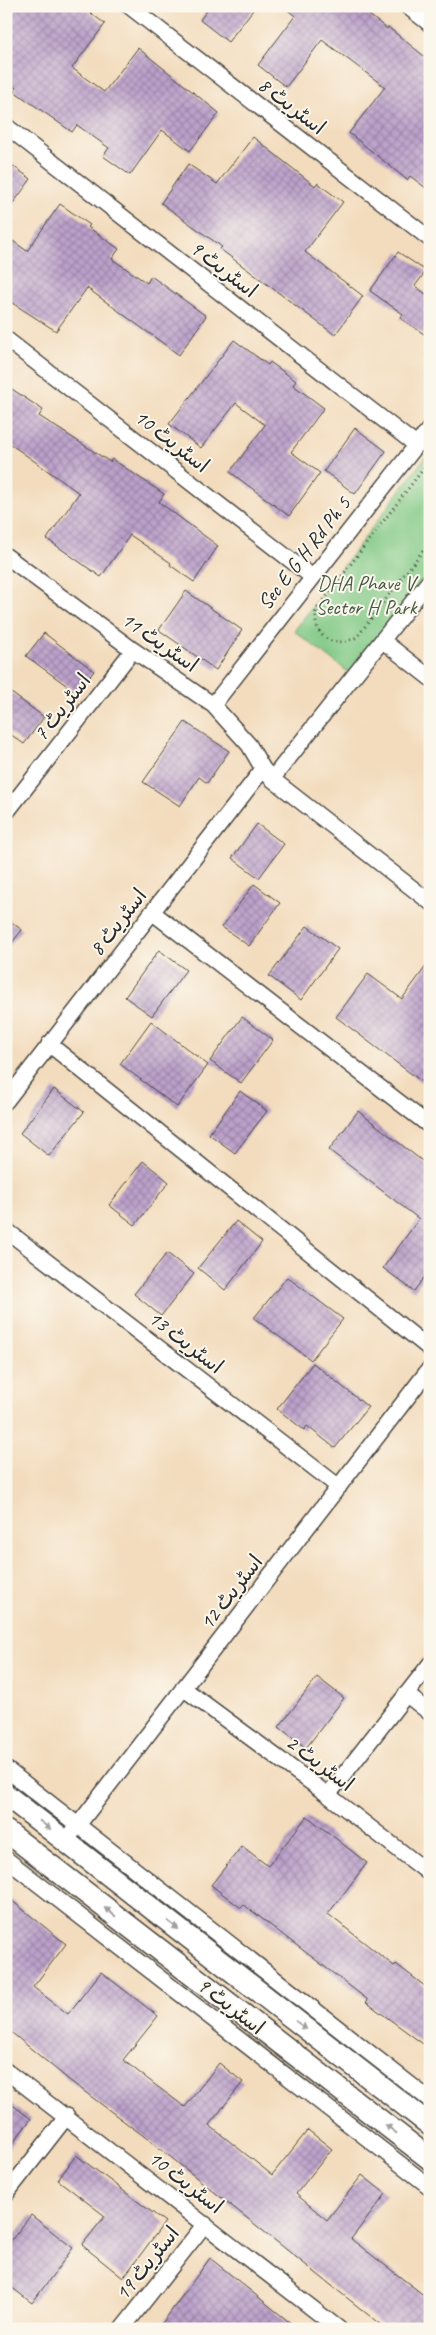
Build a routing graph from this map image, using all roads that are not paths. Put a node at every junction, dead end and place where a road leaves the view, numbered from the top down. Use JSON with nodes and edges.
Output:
{"nodes":[{"id":1,"x":129,"y":6,"type":"edge"},
{"id":2,"x":407,"y":6,"type":"edge"},
{"id":3,"x":430,"y":24,"type":"edge"},
{"id":4,"x":6,"y":126,"type":"edge"},
{"id":5,"x":430,"y":239,"type":"edge"},
{"id":6,"x":6,"y":338,"type":"edge"},
{"id":7,"x":430,"y":428,"type":"edge"},
{"id":8,"x":416,"y":445,"type":"junction"},
{"id":9,"x":6,"y":556,"type":"edge"},
{"id":10,"x":311,"y":576,"type":"junction"},
{"id":11,"x":430,"y":580,"type":"edge"},
{"id":12,"x":383,"y":640,"type":"junction"},
{"id":13,"x":133,"y":650,"type":"junction"},
{"id":14,"x":430,"y":678,"type":"edge"},
{"id":15,"x":213,"y":705,"type":"junction"},
{"id":16,"x":268,"y":774,"type":"junction"},
{"id":17,"x":6,"y":813,"type":"edge"},
{"id":18,"x":430,"y":902,"type":"edge"},
{"id":19,"x":152,"y":912,"type":"junction"},
{"id":20,"x":49,"y":1044,"type":"junction"},
{"id":21,"x":6,"y":1100,"type":"edge"},
{"id":22,"x":430,"y":1126,"type":"edge"},
{"id":23,"x":6,"y":1230,"type":"edge"},
{"id":24,"x":430,"y":1349,"type":"edge"},
{"id":25,"x":430,"y":1368,"type":"edge"},
{"id":26,"x":339,"y":1487,"type":"junction"},
{"id":27,"x":430,"y":1664,"type":"edge"},
{"id":28,"x":183,"y":1688,"type":"junction"},
{"id":29,"x":406,"y":1694,"type":"junction"},
{"id":30,"x":430,"y":1713,"type":"edge"},
{"id":31,"x":6,"y":1769,"type":"edge"},
{"id":32,"x":328,"y":1794,"type":"junction"},
{"id":33,"x":6,"y":1796,"type":"edge"},
{"id":34,"x":6,"y":1831,"type":"edge"},
{"id":35,"x":72,"y":1833,"type":"junction"},
{"id":36,"x":6,"y":1859,"type":"edge"},
{"id":37,"x":430,"y":1874,"type":"edge"},
{"id":38,"x":6,"y":2071,"type":"edge"},
{"id":39,"x":430,"y":2100,"type":"edge"},
{"id":40,"x":67,"y":2116,"type":"junction"},
{"id":41,"x":430,"y":2125,"type":"edge"},
{"id":42,"x":430,"y":2158,"type":"edge"},
{"id":43,"x":430,"y":2187,"type":"edge"},
{"id":44,"x":6,"y":2194,"type":"edge"},
{"id":45,"x":205,"y":2224,"type":"junction"},
{"id":46,"x":336,"y":2328,"type":"edge"},
{"id":47,"x":122,"y":2329,"type":"edge"}],
"edges":[{"from":1,"to":5,"type":"street","name":"اسٹریٹ 8"},
{"from":2,"to":3,"type":"street"},
{"from":4,"to":8,"type":"street","name":"اسٹریٹ 9"},
{"from":6,"to":10,"type":"street","name":"اسٹریٹ 10"},
{"from":7,"to":8,"type":"street","name":"Sec E G H Rd Ph 5"},
{"from":8,"to":10,"type":"street","name":"Sec E G H Rd Ph 5"},
{"from":9,"to":13,"type":"street","name":"اسٹریٹ 11"},
{"from":10,"to":15,"type":"street","name":"Sec E G H Rd Ph 5"},
{"from":11,"to":12,"type":"street","name":"اسٹریٹ 8"},
{"from":12,"to":14,"type":"street"},
{"from":12,"to":16,"type":"street","name":"اسٹریٹ 8"},
{"from":13,"to":15,"type":"street","name":"اسٹریٹ 11"},
{"from":13,"to":17,"type":"street","name":"اسٹریٹ 7"},
{"from":15,"to":16,"type":"street","name":"اسٹریٹ 11"},
{"from":16,"to":18,"type":"street"},
{"from":16,"to":19,"type":"street","name":"اسٹریٹ 8"},
{"from":19,"to":20,"type":"street","name":"اسٹریٹ 8"},
{"from":19,"to":22,"type":"street"},
{"from":20,"to":21,"type":"street","name":"اسٹریٹ 8"},
{"from":20,"to":24,"type":"street"},
{"from":23,"to":26,"type":"street","name":"اسٹریٹ 13"},
{"from":25,"to":26,"type":"street","name":"اسٹریٹ 12"},
{"from":26,"to":28,"type":"street","name":"اسٹریٹ 12"},
{"from":27,"to":29,"type":"street"},
{"from":28,"to":32,"type":"street","name":"اسٹریٹ 2"},
{"from":28,"to":35,"type":"street","name":"اسٹریٹ 12"},
{"from":29,"to":30,"type":"street"},
{"from":29,"to":32,"type":"street"},
{"from":31,"to":35,"type":"street"},
{"from":32,"to":37,"type":"street","name":"اسٹریٹ 2"},
{"from":33,"to":35,"type":"main road","one_way":true},
{"from":42,"to":34,"type":"main road","one_way":true},
{"from":35,"to":39,"type":"street"},
{"from":35,"to":41,"type":"main road","one_way":true},
{"from":36,"to":43,"type":"street","name":"اسٹریٹ 9"},
{"from":38,"to":40,"type":"street","name":"اسٹریٹ 10"},
{"from":40,"to":44,"type":"street"},
{"from":40,"to":45,"type":"street","name":"اسٹریٹ 10"},
{"from":45,"to":46,"type":"street","name":"اسٹریٹ 10"},
{"from":45,"to":47,"type":"street","name":"اسٹریٹ 19"}]}
